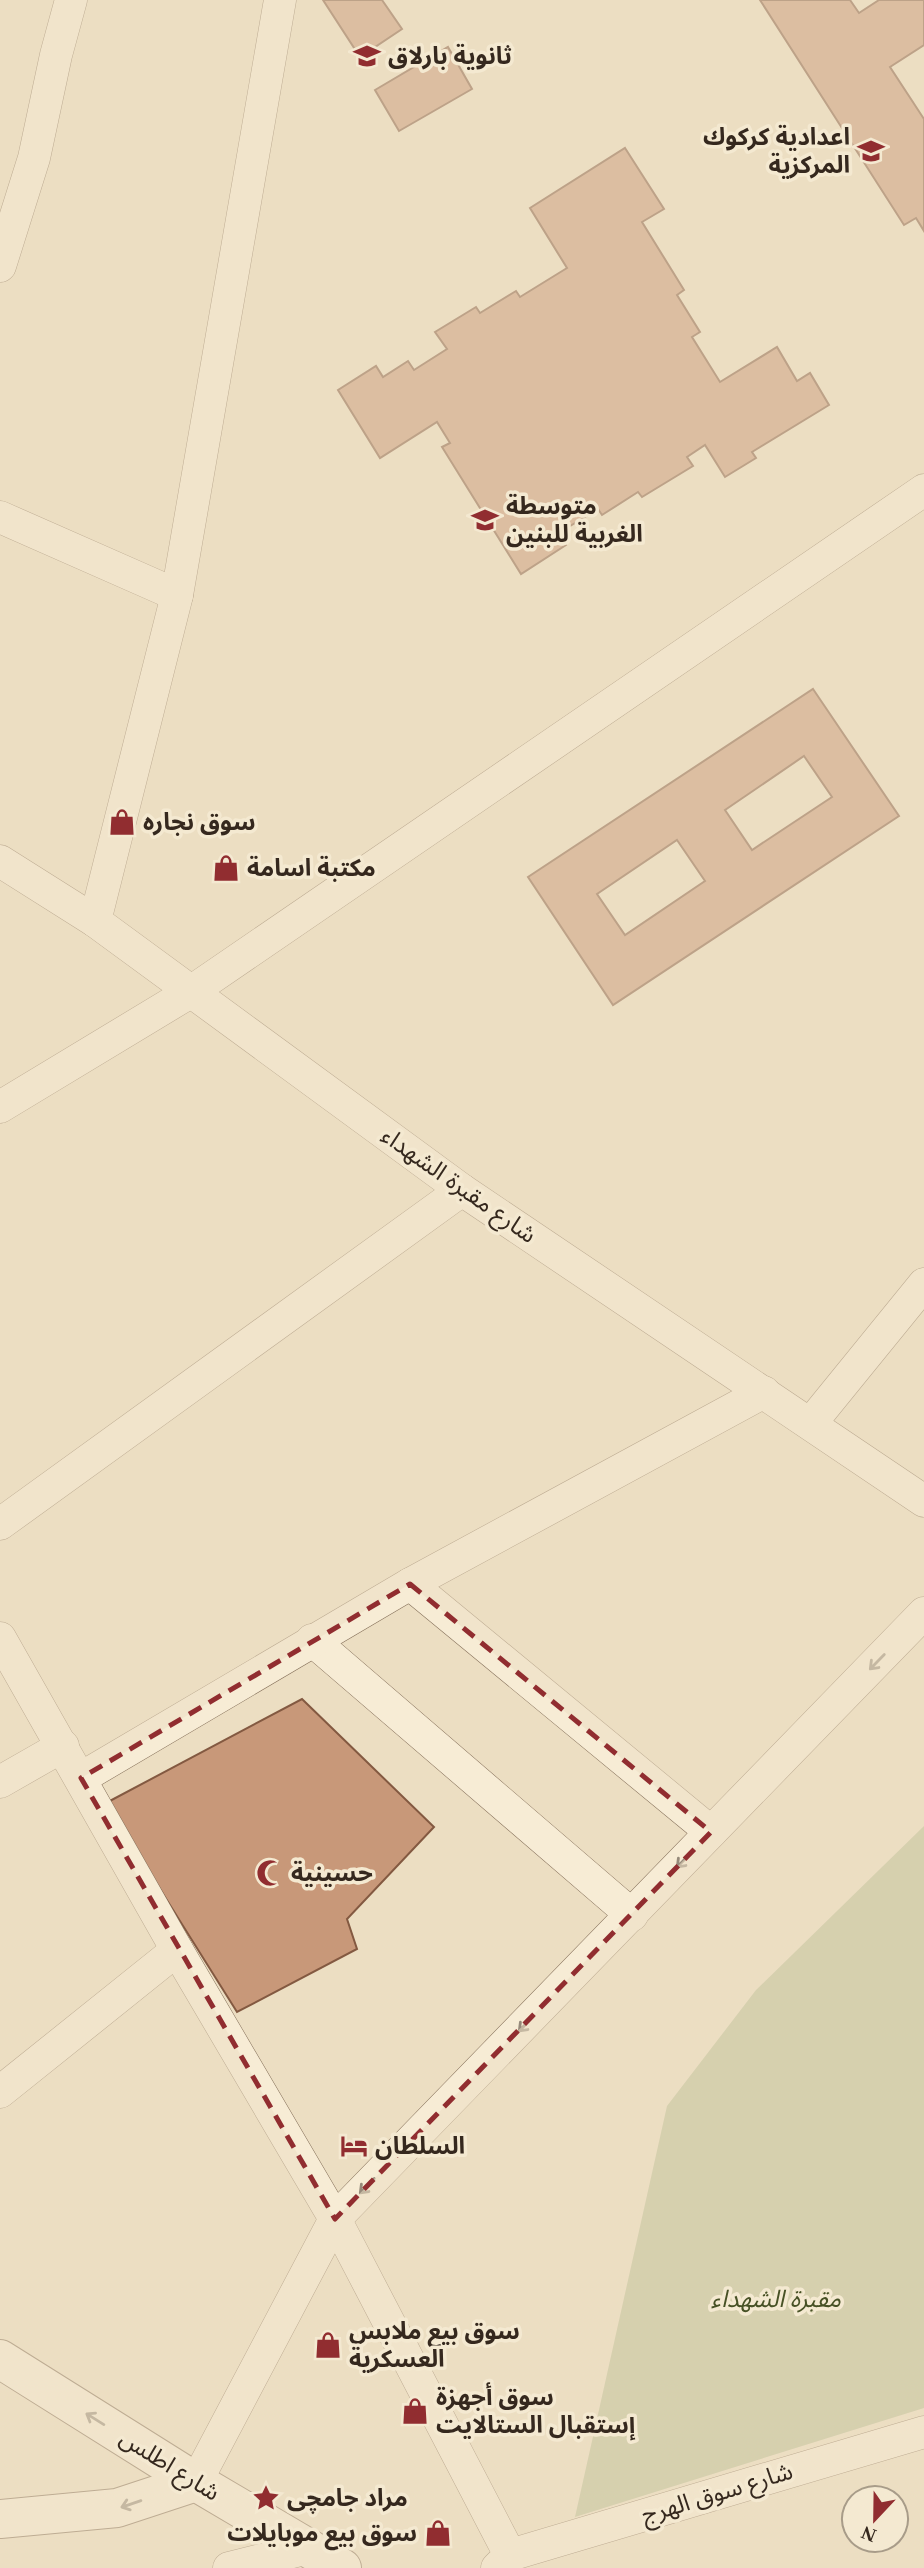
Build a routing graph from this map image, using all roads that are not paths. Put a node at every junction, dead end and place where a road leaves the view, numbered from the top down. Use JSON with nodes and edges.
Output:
{"nodes":[{"id":1,"x":71,"y":0,"type":"edge"},
{"id":2,"x":280,"y":0,"type":"edge"},
{"id":3,"x":0,"y":266,"type":"edge"},
{"id":4,"x":924,"y":490,"type":"edge"},
{"id":5,"x":0,"y":517,"type":"edge"},
{"id":6,"x":177,"y":595,"type":"junction"},
{"id":7,"x":0,"y":861,"type":"edge"},
{"id":8,"x":96,"y":921,"type":"junction"},
{"id":9,"x":192,"y":991,"type":"junction"},
{"id":10,"x":0,"y":1107,"type":"edge"},
{"id":11,"x":462,"y":1191,"type":"junction"},
{"id":12,"x":924,"y":1284,"type":"edge"},
{"id":13,"x":764,"y":1392,"type":"junction"},
{"id":14,"x":811,"y":1423,"type":"junction"},
{"id":15,"x":924,"y":1501,"type":"edge"},
{"id":16,"x":0,"y":1524,"type":"edge"},
{"id":17,"x":410,"y":1584,"type":"junction"},
{"id":18,"x":924,"y":1613,"type":"edge"},
{"id":19,"x":0,"y":1638,"type":"edge"},
{"id":20,"x":312,"y":1640,"type":"junction"},
{"id":21,"x":63,"y":1746,"type":"junction"},
{"id":22,"x":81,"y":1778,"type":"junction"},
{"id":23,"x":0,"y":1782,"type":"edge"},
{"id":24,"x":711,"y":1832,"type":"junction"},
{"id":25,"x":632,"y":1915,"type":"junction"},
{"id":26,"x":177,"y":1950,"type":"junction"},
{"id":27,"x":0,"y":2092,"type":"edge"},
{"id":28,"x":335,"y":2218,"type":"junction"},
{"id":29,"x":0,"y":2359,"type":"edge"},
{"id":30,"x":924,"y":2432,"type":"edge"},
{"id":31,"x":195,"y":2482,"type":"junction"},
{"id":32,"x":0,"y":2519,"type":"edge"},
{"id":33,"x":308,"y":2548,"type":"junction"},
{"id":34,"x":503,"y":2561,"type":"edge"},
{"id":35,"x":229,"y":2568,"type":"edge"},
{"id":36,"x":342,"y":2568,"type":"edge"}],
"edges":[{"from":1,"to":3,"type":"street"},
{"from":2,"to":6,"type":"street"},
{"from":4,"to":9,"type":"street"},
{"from":5,"to":6,"type":"street"},
{"from":6,"to":8,"type":"street"},
{"from":7,"to":8,"type":"street","name":"شارع مقبرة الشهداء"},
{"from":8,"to":9,"type":"street","name":"شارع مقبرة الشهداء"},
{"from":9,"to":10,"type":"street"},
{"from":9,"to":11,"type":"street","name":"شارع مقبرة الشهداء"},
{"from":11,"to":13,"type":"street","name":"شارع مقبرة الشهداء"},
{"from":11,"to":16,"type":"street"},
{"from":12,"to":14,"type":"street"},
{"from":13,"to":14,"type":"street","name":"شارع مقبرة الشهداء"},
{"from":13,"to":17,"type":"street"},
{"from":14,"to":15,"type":"street","name":"شارع مقبرة الشهداء"},
{"from":17,"to":20,"type":"street"},
{"from":17,"to":24,"type":"street"},
{"from":18,"to":24,"type":"street","one_way":true},
{"from":19,"to":21,"type":"street"},
{"from":20,"to":22,"type":"street"},
{"from":20,"to":25,"type":"street"},
{"from":21,"to":22,"type":"street"},
{"from":21,"to":23,"type":"street"},
{"from":22,"to":26,"type":"street"},
{"from":24,"to":25,"type":"street","one_way":true},
{"from":25,"to":28,"type":"street","one_way":true},
{"from":26,"to":27,"type":"street"},
{"from":26,"to":28,"type":"street"},
{"from":28,"to":31,"type":"street"},
{"from":28,"to":34,"type":"street"},
{"from":31,"to":29,"type":"street","name":"شارع اطلس","one_way":true},
{"from":30,"to":34,"type":"street","name":"شارع سوق الهرج"},
{"from":31,"to":32,"type":"street","one_way":true},
{"from":31,"to":33,"type":"street","name":"شارع اطلس"},
{"from":33,"to":35,"type":"street"},
{"from":33,"to":36,"type":"street","name":"شارع اطلس"}]}
